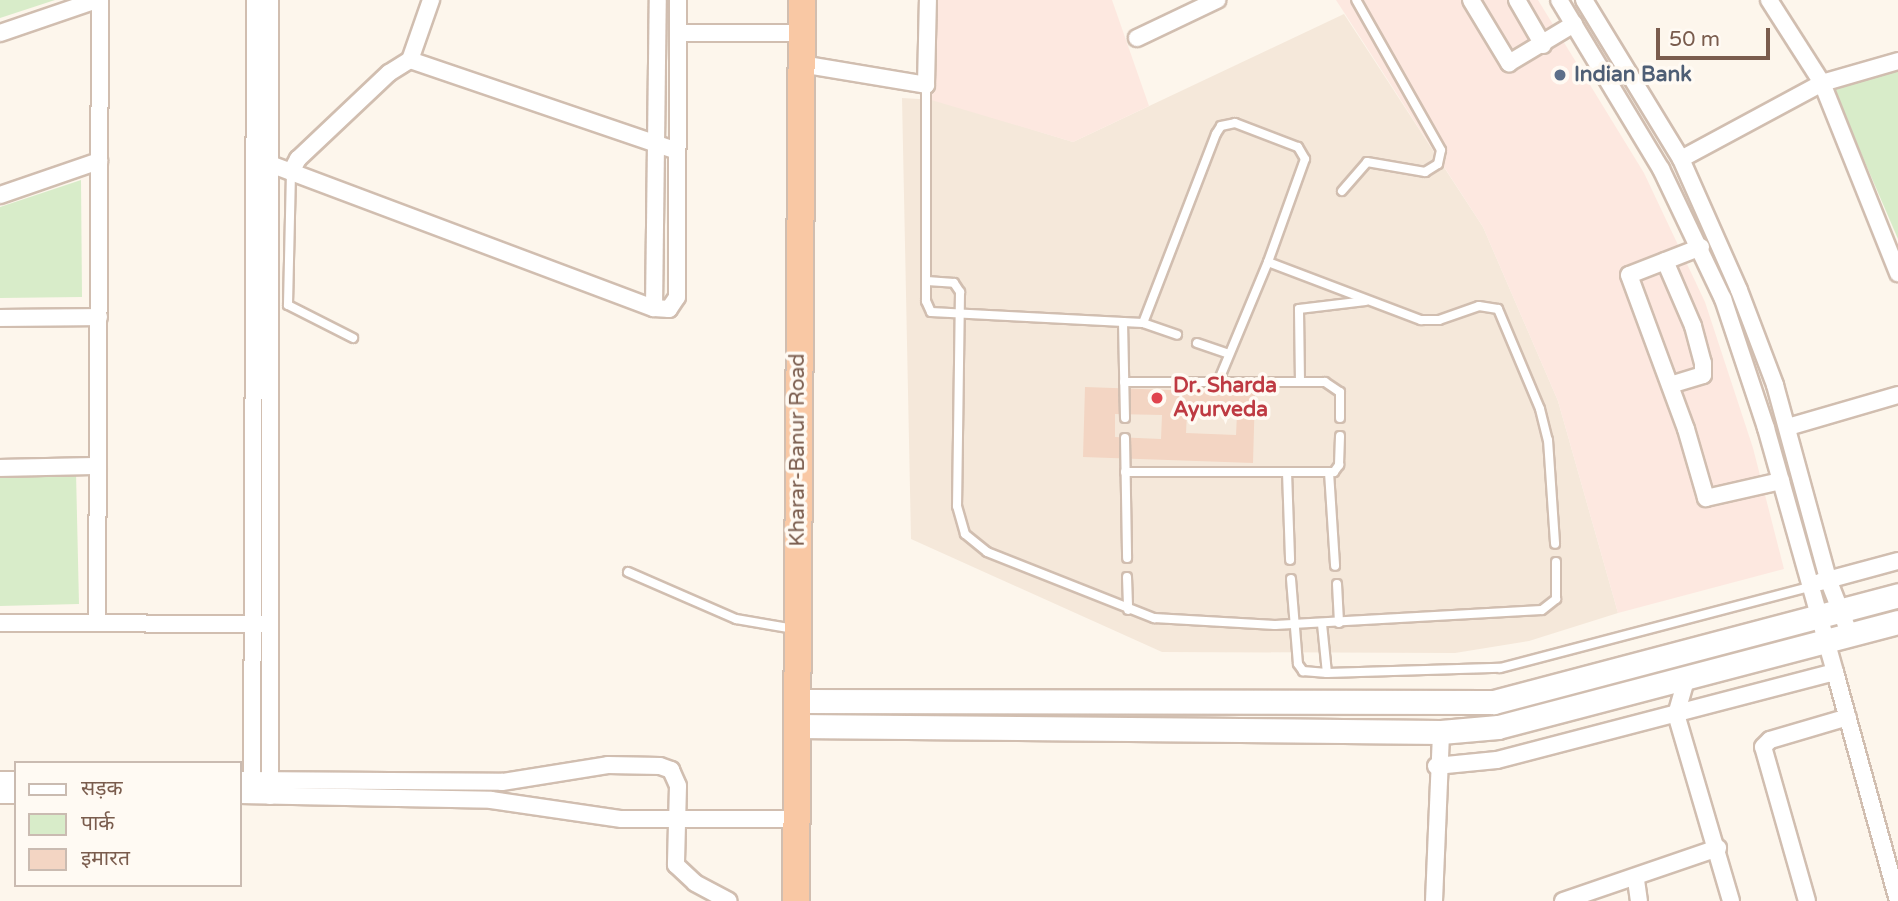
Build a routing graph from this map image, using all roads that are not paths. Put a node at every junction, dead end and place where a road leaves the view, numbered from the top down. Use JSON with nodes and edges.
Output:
{"nodes":[{"id":1,"x":98,"y":0,"type":"edge"},
{"id":2,"x":431,"y":0,"type":"edge"},
{"id":3,"x":802,"y":0,"type":"edge"},
{"id":4,"x":928,"y":0,"type":"edge"},
{"id":5,"x":1217,"y":0,"type":"edge"},
{"id":6,"x":1356,"y":0,"type":"edge"},
{"id":7,"x":1471,"y":0,"type":"edge"},
{"id":8,"x":1517,"y":0,"type":"edge"},
{"id":9,"x":1559,"y":0,"type":"edge"},
{"id":10,"x":1584,"y":0,"type":"edge"},
{"id":11,"x":1769,"y":0,"type":"edge"},
{"id":12,"x":653,"y":2,"type":"edge"},
{"id":13,"x":262,"y":4,"type":"edge"},
{"id":14,"x":678,"y":5,"type":"edge"},
{"id":15,"x":1574,"y":24,"type":"junction"},
{"id":16,"x":0,"y":33,"type":"edge"},
{"id":17,"x":678,"y":33,"type":"junction"},
{"id":18,"x":802,"y":33,"type":"junction"},
{"id":19,"x":1137,"y":38,"type":"dead end"},
{"id":20,"x":1543,"y":45,"type":"junction"},
{"id":21,"x":410,"y":60,"type":"junction"},
{"id":22,"x":1898,"y":61,"type":"edge"},
{"id":23,"x":802,"y":64,"type":"junction"},
{"id":24,"x":1822,"y":83,"type":"junction"},
{"id":25,"x":926,"y":85,"type":"junction"},
{"id":26,"x":659,"y":146,"type":"junction"},
{"id":27,"x":677,"y":151,"type":"junction"},
{"id":28,"x":1681,"y":159,"type":"junction"},
{"id":29,"x":99,"y":161,"type":"junction"},
{"id":30,"x":270,"y":164,"type":"junction"},
{"id":31,"x":291,"y":172,"type":"junction"},
{"id":32,"x":1342,"y":191,"type":"dead end"},
{"id":33,"x":0,"y":195,"type":"edge"},
{"id":34,"x":1701,"y":247,"type":"junction"},
{"id":35,"x":1665,"y":261,"type":"junction"},
{"id":36,"x":1268,"y":262,"type":"junction"},
{"id":37,"x":1898,"y":273,"type":"edge"},
{"id":38,"x":927,"y":281,"type":"junction"},
{"id":39,"x":1369,"y":301,"type":"junction"},
{"id":40,"x":654,"y":308,"type":"junction"},
{"id":41,"x":960,"y":316,"type":"junction"},
{"id":42,"x":99,"y":317,"type":"junction"},
{"id":43,"x":0,"y":318,"type":"edge"},
{"id":44,"x":1123,"y":322,"type":"junction"},
{"id":45,"x":1143,"y":323,"type":"junction"},
{"id":46,"x":1177,"y":335,"type":"dead end"},
{"id":47,"x":353,"y":338,"type":"dead end"},
{"id":48,"x":1197,"y":343,"type":"dead end"},
{"id":49,"x":1229,"y":354,"type":"junction"},
{"id":50,"x":1125,"y":382,"type":"junction"},
{"id":51,"x":1218,"y":382,"type":"junction"},
{"id":52,"x":1300,"y":382,"type":"junction"},
{"id":53,"x":1670,"y":385,"type":"junction"},
{"id":54,"x":1898,"y":394,"type":"edge"},
{"id":55,"x":1125,"y":418,"type":"dead end"},
{"id":56,"x":1340,"y":418,"type":"dead end"},
{"id":57,"x":1788,"y":427,"type":"junction"},
{"id":58,"x":1340,"y":436,"type":"dead end"},
{"id":59,"x":1125,"y":438,"type":"dead end"},
{"id":60,"x":98,"y":466,"type":"junction"},
{"id":61,"x":0,"y":468,"type":"edge"},
{"id":62,"x":1125,"y":472,"type":"junction"},
{"id":63,"x":1287,"y":472,"type":"junction"},
{"id":64,"x":1329,"y":472,"type":"junction"},
{"id":65,"x":1781,"y":481,"type":"junction"},
{"id":66,"x":1555,"y":544,"type":"dead end"},
{"id":67,"x":1127,"y":558,"type":"dead end"},
{"id":68,"x":1290,"y":560,"type":"dead end"},
{"id":69,"x":1898,"y":561,"type":"edge"},
{"id":70,"x":1556,"y":562,"type":"dead end"},
{"id":71,"x":1335,"y":566,"type":"dead end"},
{"id":72,"x":628,"y":572,"type":"dead end"},
{"id":73,"x":1127,"y":577,"type":"dead end"},
{"id":74,"x":1291,"y":579,"type":"dead end"},
{"id":75,"x":1828,"y":579,"type":"junction"},
{"id":76,"x":1337,"y":584,"type":"dead end"},
{"id":77,"x":1808,"y":587,"type":"junction"},
{"id":78,"x":1898,"y":595,"type":"edge"},
{"id":79,"x":1128,"y":610,"type":"junction"},
{"id":80,"x":1829,"y":614,"type":"junction"},
{"id":81,"x":97,"y":622,"type":"junction"},
{"id":82,"x":1898,"y":622,"type":"edge"},
{"id":83,"x":0,"y":623,"type":"edge"},
{"id":84,"x":1339,"y":623,"type":"junction"},
{"id":85,"x":253,"y":624,"type":"junction"},
{"id":86,"x":270,"y":624,"type":"junction"},
{"id":87,"x":1293,"y":624,"type":"junction"},
{"id":88,"x":1322,"y":624,"type":"junction"},
{"id":89,"x":797,"y":629,"type":"junction"},
{"id":90,"x":1850,"y":635,"type":"junction"},
{"id":91,"x":1827,"y":641,"type":"junction"},
{"id":92,"x":1835,"y":672,"type":"junction"},
{"id":93,"x":1326,"y":673,"type":"junction"},
{"id":94,"x":1686,"y":680,"type":"junction"},
{"id":95,"x":796,"y":713,"type":"junction"},
{"id":96,"x":1676,"y":714,"type":"junction"},
{"id":97,"x":1848,"y":716,"type":"junction"},
{"id":98,"x":1441,"y":732,"type":"junction"},
{"id":99,"x":1436,"y":766,"type":"junction"},
{"id":100,"x":246,"y":787,"type":"edge"},
{"id":101,"x":270,"y":788,"type":"junction"},
{"id":102,"x":676,"y":818,"type":"junction"},
{"id":103,"x":796,"y":818,"type":"junction"},
{"id":104,"x":1718,"y":848,"type":"junction"},
{"id":105,"x":1636,"y":880,"type":"junction"},
{"id":106,"x":1573,"y":900,"type":"edge"},
{"id":107,"x":729,"y":901,"type":"edge"},
{"id":108,"x":796,"y":901,"type":"edge"},
{"id":109,"x":1434,"y":901,"type":"edge"},
{"id":110,"x":1639,"y":901,"type":"edge"},
{"id":111,"x":1731,"y":901,"type":"edge"},
{"id":112,"x":1807,"y":901,"type":"edge"},
{"id":113,"x":1898,"y":901,"type":"edge"}],
"edges":[{"from":1,"to":16,"type":"street"},
{"from":1,"to":29,"type":"street"},
{"from":2,"to":21,"type":"street"},
{"from":3,"to":18,"type":"highway","name":"Kharar-Banur Road"},
{"from":4,"to":25,"type":"street"},
{"from":5,"to":19,"type":"street"},
{"from":6,"to":32,"type":"lane"},
{"from":7,"to":20,"type":"street"},
{"from":8,"to":20,"type":"street"},
{"from":9,"to":15,"type":"street"},
{"from":10,"to":28,"type":"street"},
{"from":11,"to":24,"type":"street"},
{"from":12,"to":14,"type":"street"},
{"from":12,"to":26,"type":"street"},
{"from":13,"to":30,"type":"street"},
{"from":13,"to":85,"type":"street"},
{"from":14,"to":17,"type":"street"},
{"from":15,"to":20,"type":"street"},
{"from":15,"to":34,"type":"street"},
{"from":17,"to":18,"type":"street"},
{"from":17,"to":27,"type":"street"},
{"from":18,"to":23,"type":"highway","name":"Kharar-Banur Road"},
{"from":21,"to":26,"type":"street"},
{"from":21,"to":31,"type":"street"},
{"from":22,"to":24,"type":"street"},
{"from":23,"to":25,"type":"street"},
{"from":23,"to":89,"type":"highway","name":"Kharar-Banur Road"},
{"from":24,"to":28,"type":"street"},
{"from":24,"to":37,"type":"street"},
{"from":25,"to":38,"type":"lane"},
{"from":26,"to":27,"type":"street"},
{"from":26,"to":40,"type":"street"},
{"from":27,"to":40,"type":"street"},
{"from":28,"to":57,"type":"street"},
{"from":29,"to":33,"type":"street"},
{"from":29,"to":42,"type":"street"},
{"from":30,"to":31,"type":"street"},
{"from":30,"to":86,"type":"street"},
{"from":31,"to":40,"type":"street"},
{"from":31,"to":47,"type":"lane"},
{"from":34,"to":35,"type":"street"},
{"from":34,"to":65,"type":"street"},
{"from":35,"to":53,"type":"street"},
{"from":35,"to":53,"type":"street"},
{"from":36,"to":39,"type":"lane"},
{"from":36,"to":45,"type":"lane"},
{"from":36,"to":49,"type":"lane"},
{"from":38,"to":41,"type":"lane"},
{"from":38,"to":41,"type":"lane"},
{"from":39,"to":52,"type":"lane"},
{"from":39,"to":66,"type":"lane"},
{"from":41,"to":44,"type":"lane"},
{"from":41,"to":79,"type":"lane"},
{"from":42,"to":43,"type":"street"},
{"from":42,"to":60,"type":"street"},
{"from":44,"to":45,"type":"lane"},
{"from":44,"to":50,"type":"lane"},
{"from":45,"to":46,"type":"lane"},
{"from":48,"to":49,"type":"lane"},
{"from":49,"to":51,"type":"lane"},
{"from":50,"to":51,"type":"lane"},
{"from":50,"to":55,"type":"lane"},
{"from":51,"to":52,"type":"lane"},
{"from":52,"to":56,"type":"lane"},
{"from":53,"to":65,"type":"street"},
{"from":54,"to":57,"type":"street"},
{"from":57,"to":75,"type":"street"},
{"from":58,"to":64,"type":"lane"},
{"from":59,"to":62,"type":"lane"},
{"from":60,"to":61,"type":"street"},
{"from":60,"to":81,"type":"street"},
{"from":62,"to":63,"type":"lane"},
{"from":62,"to":67,"type":"lane"},
{"from":63,"to":64,"type":"lane"},
{"from":63,"to":68,"type":"lane"},
{"from":64,"to":71,"type":"lane"},
{"from":65,"to":77,"type":"street"},
{"from":69,"to":75,"type":"street"},
{"from":70,"to":84,"type":"lane"},
{"from":72,"to":89,"type":"lane"},
{"from":73,"to":79,"type":"lane"},
{"from":74,"to":87,"type":"lane"},
{"from":75,"to":77,"type":"street"},
{"from":75,"to":80,"type":"street"},
{"from":76,"to":84,"type":"lane"},
{"from":77,"to":80,"type":"street"},
{"from":77,"to":93,"type":"lane"},
{"from":78,"to":80,"type":"main road"},
{"from":79,"to":87,"type":"lane"},
{"from":80,"to":90,"type":"street"},
{"from":80,"to":91,"type":"street"},
{"from":80,"to":95,"type":"main road"},
{"from":81,"to":83,"type":"street"},
{"from":81,"to":85,"type":"street"},
{"from":82,"to":90,"type":"main road"},
{"from":84,"to":88,"type":"lane"},
{"from":85,"to":86,"type":"street"},
{"from":85,"to":100,"type":"street"},
{"from":86,"to":101,"type":"street"},
{"from":87,"to":88,"type":"lane"},
{"from":87,"to":93,"type":"lane"},
{"from":88,"to":93,"type":"lane"},
{"from":89,"to":95,"type":"highway","name":"Kharar-Banur Road"},
{"from":90,"to":91,"type":"main road"},
{"from":91,"to":92,"type":"street"},
{"from":91,"to":94,"type":"main road"},
{"from":92,"to":96,"type":"street"},
{"from":92,"to":97,"type":"street"},
{"from":94,"to":96,"type":"street"},
{"from":94,"to":98,"type":"main road"},
{"from":95,"to":98,"type":"main road"},
{"from":95,"to":103,"type":"highway","name":"Kharar-Banur Road"},
{"from":96,"to":99,"type":"street"},
{"from":96,"to":104,"type":"street"},
{"from":97,"to":112,"type":"street"},
{"from":97,"to":113,"type":"street"},
{"from":98,"to":99,"type":"street"},
{"from":99,"to":109,"type":"street"},
{"from":100,"to":101,"type":"street"},
{"from":101,"to":102,"type":"street"},
{"from":101,"to":102,"type":"street"},
{"from":102,"to":103,"type":"street"},
{"from":102,"to":107,"type":"street"},
{"from":103,"to":108,"type":"highway","name":"Kharar-Banur Road"},
{"from":104,"to":105,"type":"street"},
{"from":104,"to":111,"type":"street"},
{"from":105,"to":106,"type":"street"},
{"from":105,"to":110,"type":"street"}]}
